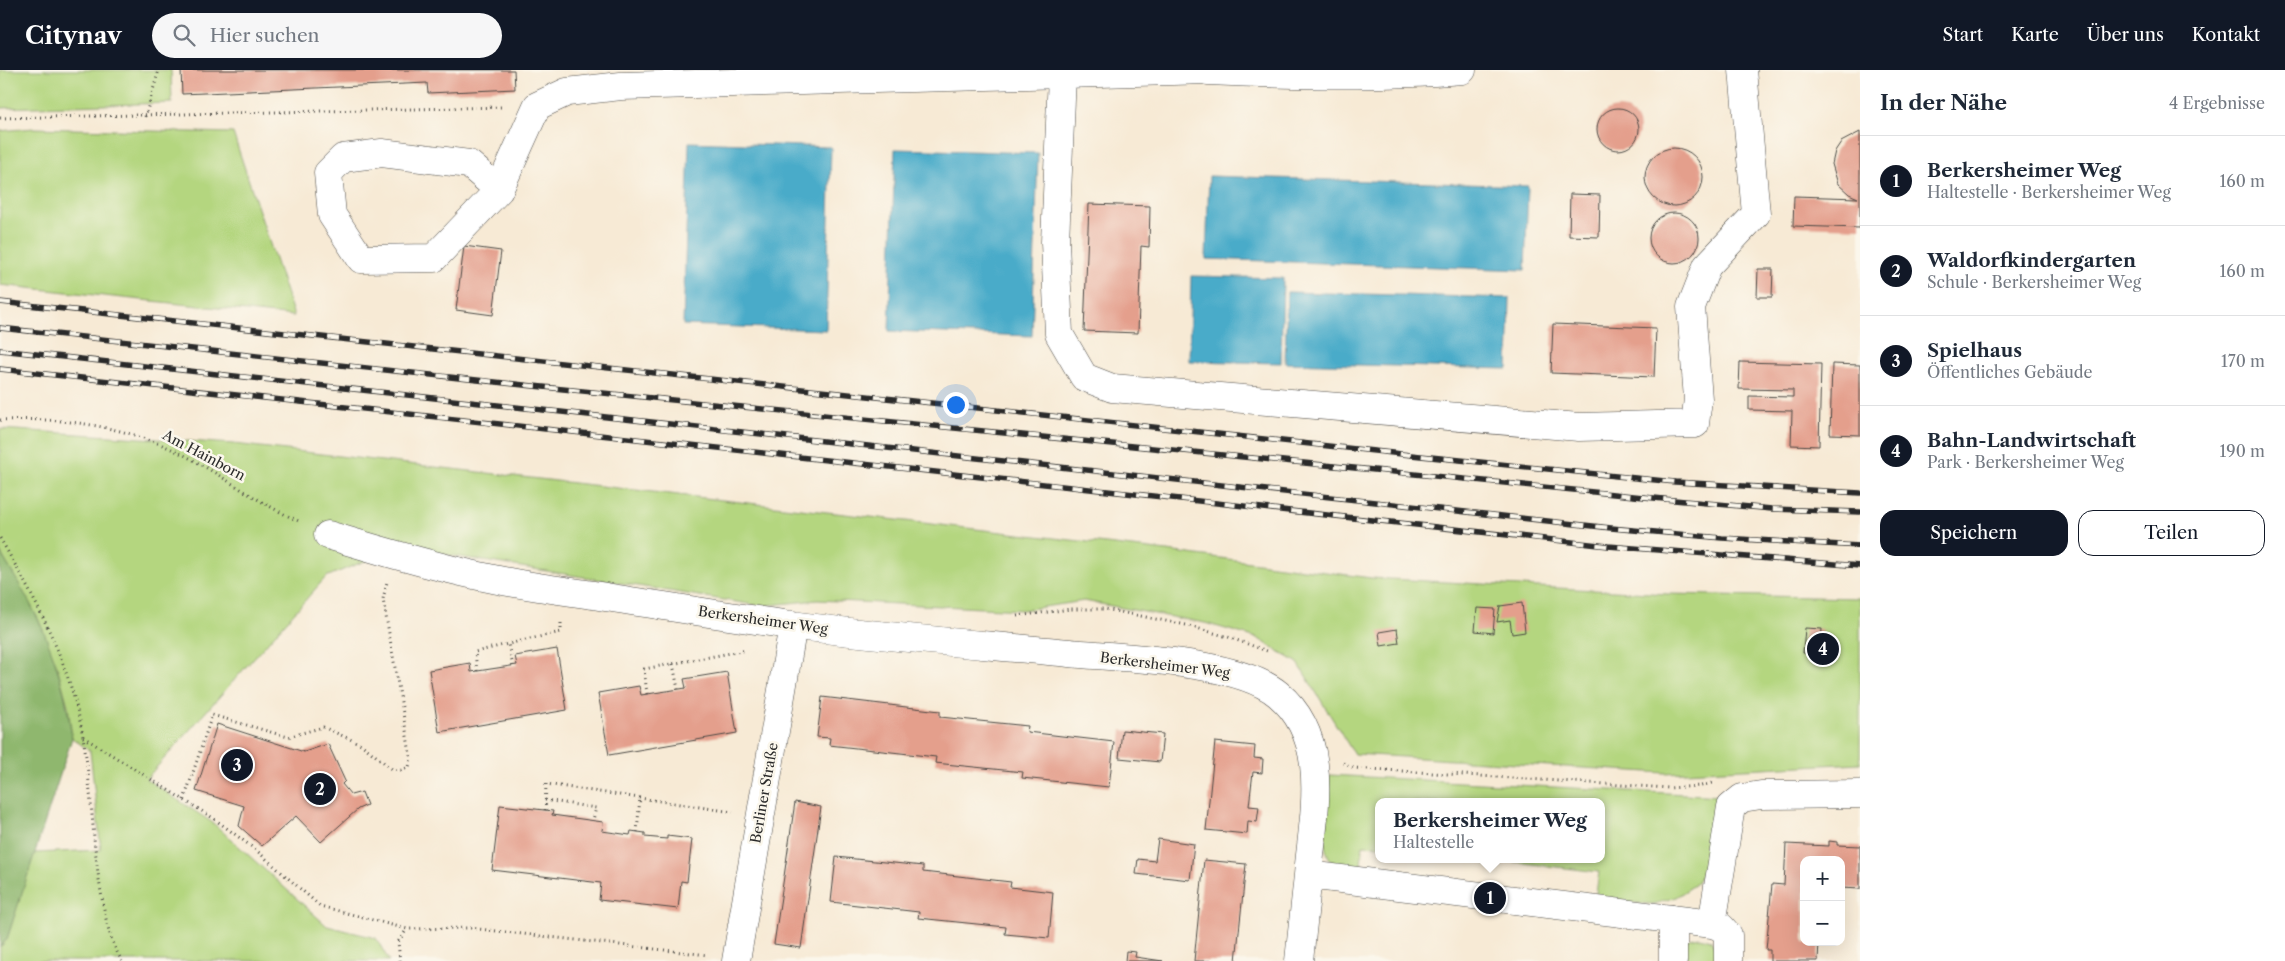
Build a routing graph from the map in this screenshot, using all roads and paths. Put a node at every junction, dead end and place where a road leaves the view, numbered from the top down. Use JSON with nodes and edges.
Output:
{"nodes":[{"id":1,"x":159,"y":70,"type":"edge"},
{"id":2,"x":1462,"y":70,"type":"edge"},
{"id":3,"x":1743,"y":70,"type":"edge"},
{"id":4,"x":1208,"y":71,"type":"edge"},
{"id":5,"x":1062,"y":75,"type":"junction"},
{"id":6,"x":537,"y":106,"type":"junction"},
{"id":7,"x":145,"y":117,"type":"junction"},
{"id":8,"x":0,"y":118,"type":"edge"},
{"id":9,"x":499,"y":190,"type":"junction"},
{"id":10,"x":0,"y":420,"type":"edge"},
{"id":11,"x":328,"y":535,"type":"joint"},
{"id":12,"x":0,"y":538,"type":"edge"},
{"id":13,"x":392,"y":554,"type":"junction"},
{"id":14,"x":563,"y":590,"type":"junction"},
{"id":15,"x":757,"y":620,"type":"junction"},
{"id":16,"x":793,"y":625,"type":"junction"},
{"id":17,"x":508,"y":644,"type":"junction"},
{"id":18,"x":673,"y":664,"type":"junction"},
{"id":19,"x":512,"y":666,"type":"dead end"},
{"id":20,"x":478,"y":671,"type":"dead end"},
{"id":21,"x":678,"y":689,"type":"dead end"},
{"id":22,"x":647,"y":694,"type":"dead end"},
{"id":23,"x":83,"y":737,"type":"junction"},
{"id":24,"x":1860,"y":794,"type":"edge"},
{"id":25,"x":640,"y":797,"type":"junction"},
{"id":26,"x":184,"y":800,"type":"junction"},
{"id":27,"x":545,"y":800,"type":"junction"},
{"id":28,"x":545,"y":810,"type":"dead end"},
{"id":29,"x":760,"y":816,"type":"junction"},
{"id":30,"x":594,"y":820,"type":"dead end"},
{"id":31,"x":637,"y":832,"type":"dead end"},
{"id":32,"x":1308,"y":875,"type":"junction"},
{"id":33,"x":1673,"y":919,"type":"junction"},
{"id":34,"x":1712,"y":924,"type":"junction"},
{"id":35,"x":407,"y":929,"type":"junction"},
{"id":36,"x":736,"y":960,"type":"edge"},
{"id":37,"x":122,"y":961,"type":"edge"},
{"id":38,"x":400,"y":961,"type":"edge"},
{"id":39,"x":1299,"y":961,"type":"edge"},
{"id":40,"x":1673,"y":961,"type":"edge"},
{"id":41,"x":1728,"y":961,"type":"edge"}],
"edges":[{"from":1,"to":7,"type":"path"},
{"from":2,"to":4,"type":"street"},
{"from":3,"to":5,"type":"street"},
{"from":4,"to":5,"type":"street"},
{"from":5,"to":6,"type":"street"},
{"from":6,"to":7,"type":"path"},
{"from":6,"to":9,"type":"street"},
{"from":7,"to":8,"type":"path"},
{"from":9,"to":9,"type":"street"},
{"from":10,"to":11,"type":"path","name":"Am Hainborn"},
{"from":11,"to":13,"type":"street","name":"Berkersheimer Weg"},
{"from":12,"to":23,"type":"path"},
{"from":13,"to":14,"type":"street","name":"Berkersheimer Weg"},
{"from":13,"to":26,"type":"path"},
{"from":14,"to":15,"type":"street","name":"Berkersheimer Weg"},
{"from":14,"to":17,"type":"path"},
{"from":15,"to":16,"type":"street","name":"Berkersheimer Weg"},
{"from":15,"to":18,"type":"path"},
{"from":16,"to":29,"type":"street","name":"Berliner Straße"},
{"from":16,"to":32,"type":"street","name":"Berkersheimer Weg"},
{"from":17,"to":19,"type":"path"},
{"from":17,"to":20,"type":"path"},
{"from":18,"to":21,"type":"path"},
{"from":18,"to":22,"type":"path"},
{"from":23,"to":26,"type":"path"},
{"from":23,"to":37,"type":"path"},
{"from":24,"to":34,"type":"street"},
{"from":25,"to":27,"type":"path"},
{"from":25,"to":29,"type":"path"},
{"from":25,"to":31,"type":"path"},
{"from":26,"to":35,"type":"path"},
{"from":27,"to":28,"type":"path"},
{"from":27,"to":30,"type":"path"},
{"from":29,"to":36,"type":"street","name":"Berliner Straße"},
{"from":32,"to":33,"type":"street"},
{"from":32,"to":39,"type":"street","name":"Berkersheimer Weg"},
{"from":33,"to":34,"type":"street"},
{"from":33,"to":40,"type":"street"},
{"from":34,"to":41,"type":"street"},
{"from":35,"to":36,"type":"path"},
{"from":35,"to":38,"type":"path"}]}
